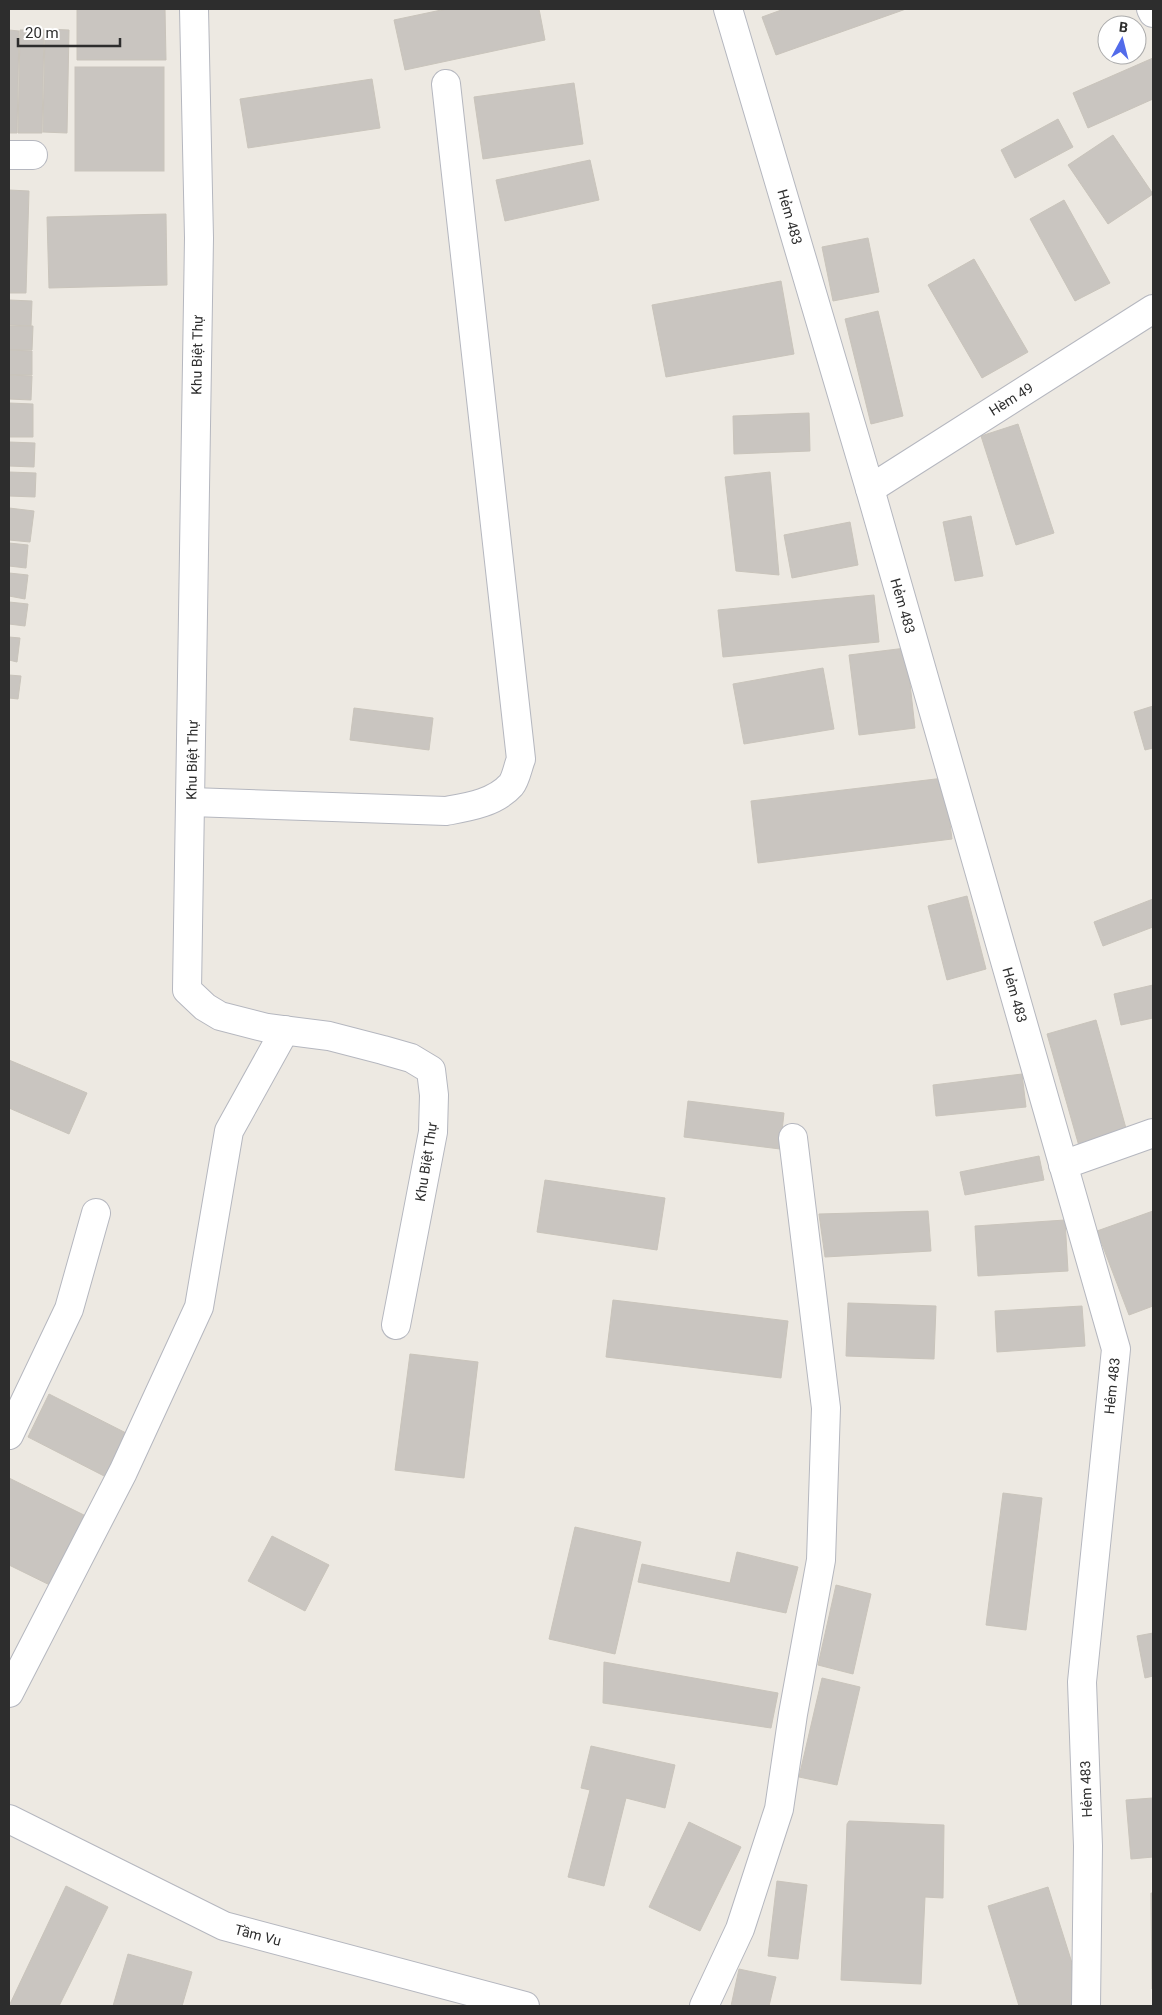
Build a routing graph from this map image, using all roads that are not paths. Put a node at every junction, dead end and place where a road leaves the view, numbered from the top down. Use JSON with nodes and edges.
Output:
{"nodes":[{"id":1,"x":194,"y":9,"type":"edge"},
{"id":2,"x":728,"y":9,"type":"edge"},
{"id":3,"x":1150,"y":9,"type":"edge"},
{"id":4,"x":1153,"y":13,"type":"edge"},
{"id":5,"x":446,"y":84,"type":"dead end"},
{"id":6,"x":1153,"y":309,"type":"edge"},
{"id":7,"x":870,"y":489,"type":"junction"},
{"id":8,"x":191,"y":802,"type":"junction"},
{"id":9,"x":285,"y":1030,"type":"junction"},
{"id":10,"x":1153,"y":1133,"type":"edge"},
{"id":11,"x":793,"y":1138,"type":"dead end"},
{"id":12,"x":1063,"y":1164,"type":"junction"},
{"id":13,"x":96,"y":1213,"type":"dead end"},
{"id":14,"x":396,"y":1325,"type":"dead end"},
{"id":15,"x":9,"y":1435,"type":"edge"},
{"id":16,"x":9,"y":1693,"type":"edge"},
{"id":17,"x":9,"y":1819,"type":"edge"},
{"id":18,"x":525,"y":2006,"type":"edge"},
{"id":19,"x":704,"y":2006,"type":"edge"},
{"id":20,"x":1086,"y":2006,"type":"edge"}],
"edges":[{"from":1,"to":8,"type":"street","name":"Khu Biệt Thự"},
{"from":2,"to":7,"type":"street","name":"Hẻm 483"},
{"from":3,"to":4,"type":"street"},
{"from":5,"to":8,"type":"street"},
{"from":6,"to":7,"type":"street","name":"Hèm 49"},
{"from":7,"to":12,"type":"street","name":"Hẻm 483"},
{"from":8,"to":9,"type":"street","name":"Khu Biệt Thự"},
{"from":9,"to":14,"type":"street","name":"Khu Biệt Thự"},
{"from":9,"to":16,"type":"street"},
{"from":10,"to":12,"type":"street"},
{"from":11,"to":19,"type":"street"},
{"from":12,"to":20,"type":"street","name":"Hẻm 483"},
{"from":13,"to":15,"type":"street"},
{"from":17,"to":18,"type":"street","name":"Tầm Vu"}]}
